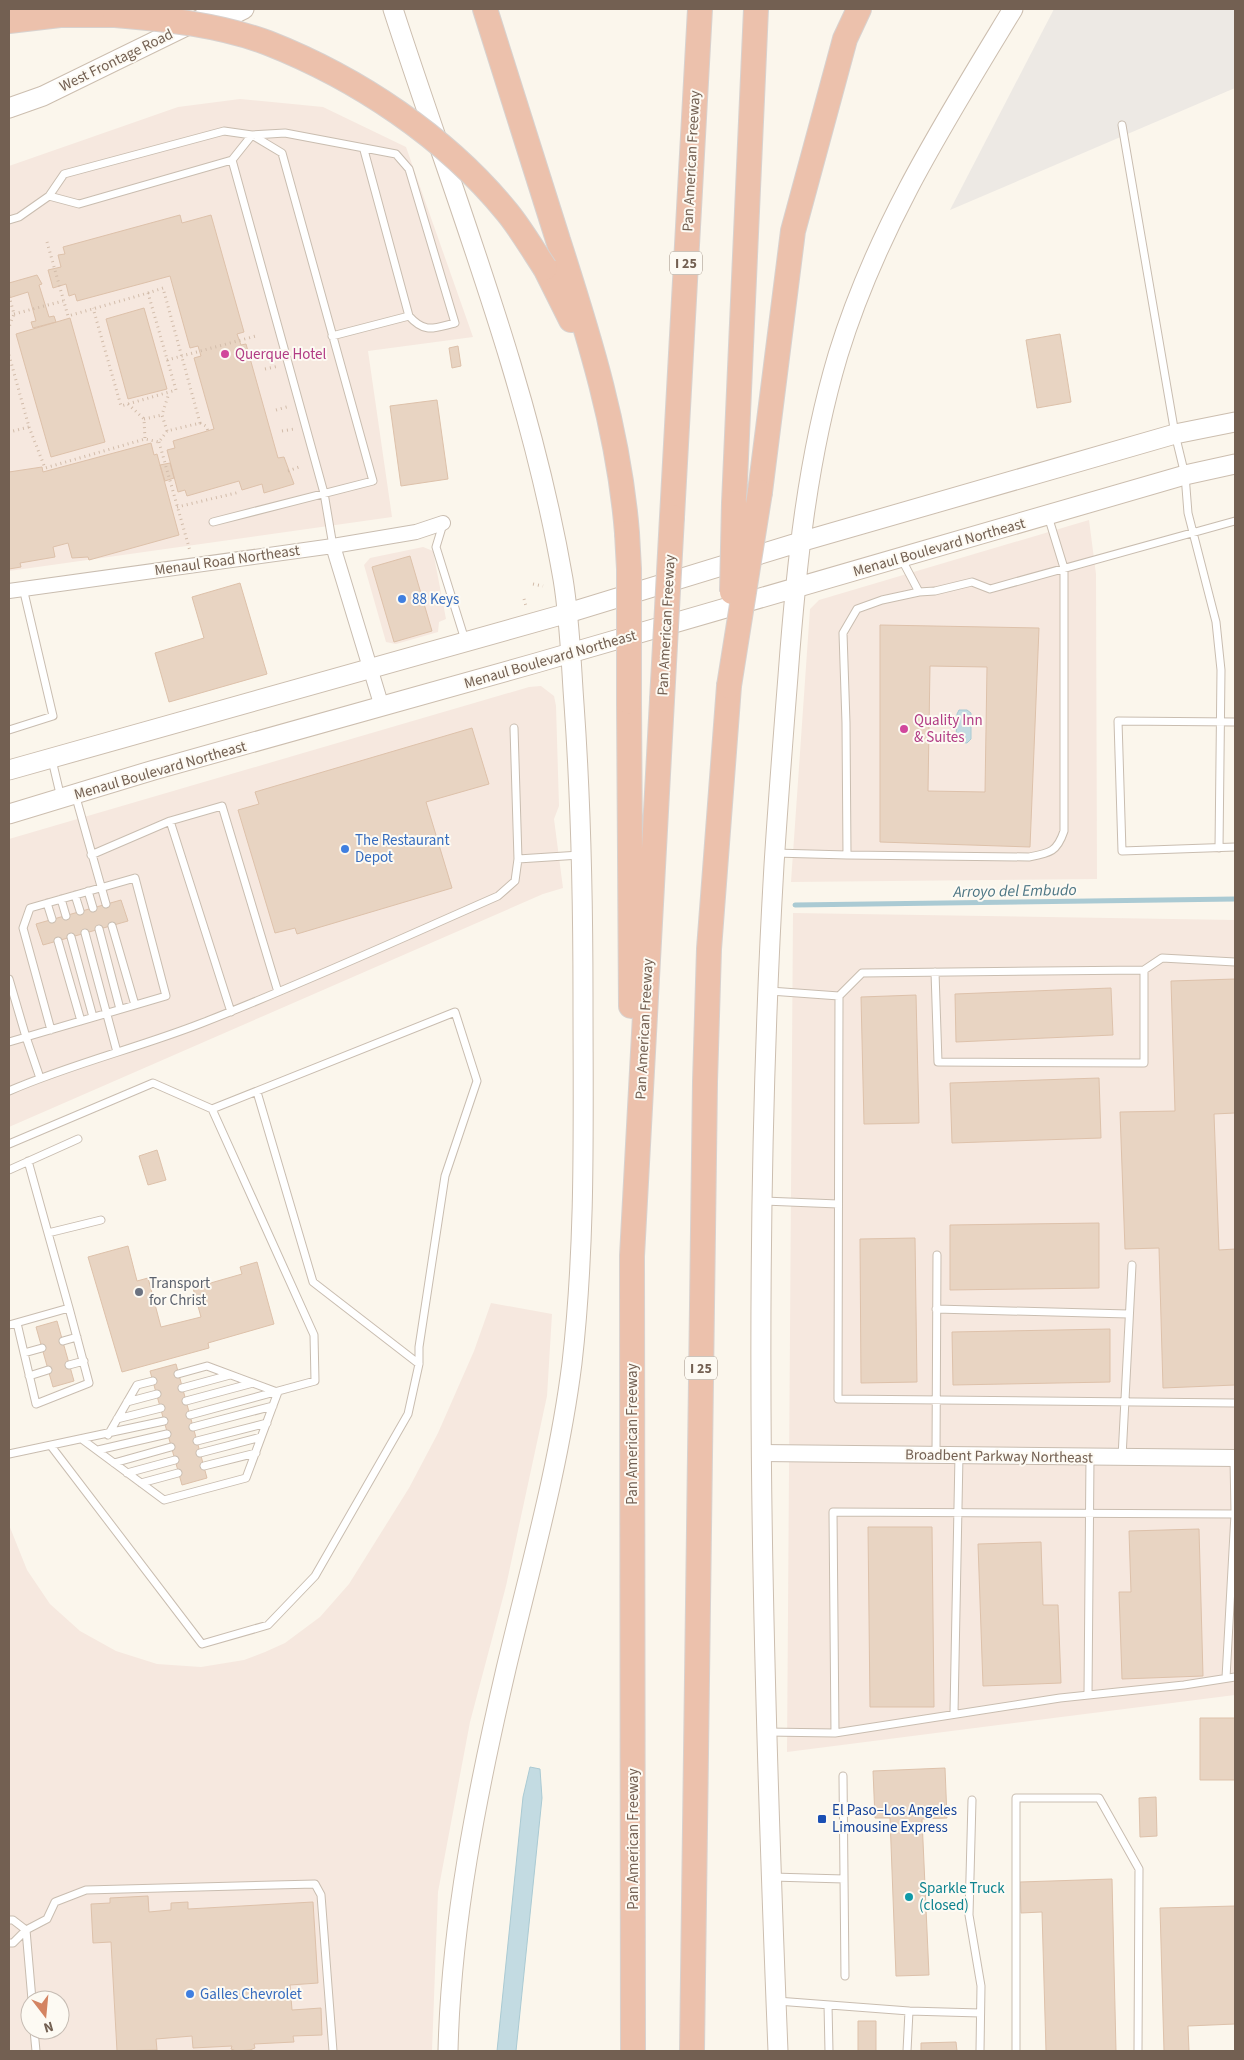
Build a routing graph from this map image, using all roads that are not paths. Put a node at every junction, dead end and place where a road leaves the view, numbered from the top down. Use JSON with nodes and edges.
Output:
{"nodes":[{"id":1,"x":221,"y":9,"type":"edge"},
{"id":2,"x":244,"y":9,"type":"edge"},
{"id":3,"x":385,"y":9,"type":"edge"},
{"id":4,"x":393,"y":9,"type":"edge"},
{"id":5,"x":485,"y":9,"type":"edge"},
{"id":6,"x":700,"y":9,"type":"edge"},
{"id":7,"x":756,"y":9,"type":"edge"},
{"id":8,"x":859,"y":9,"type":"edge"},
{"id":9,"x":1013,"y":9,"type":"edge"},
{"id":10,"x":9,"y":21,"type":"edge"},
{"id":11,"x":413,"y":69,"type":"junction"},
{"id":12,"x":43,"y":96,"type":"junction"},
{"id":13,"x":9,"y":108,"type":"edge"},
{"id":14,"x":1122,"y":125,"type":"dead end"},
{"id":15,"x":252,"y":135,"type":"junction"},
{"id":16,"x":364,"y":150,"type":"junction"},
{"id":17,"x":232,"y":160,"type":"junction"},
{"id":18,"x":49,"y":196,"type":"junction"},
{"id":19,"x":9,"y":220,"type":"edge"},
{"id":20,"x":408,"y":316,"type":"junction"},
{"id":21,"x":332,"y":336,"type":"junction"},
{"id":22,"x":1235,"y":422,"type":"edge"},
{"id":23,"x":612,"y":426,"type":"junction"},
{"id":24,"x":1175,"y":434,"type":"junction"},
{"id":25,"x":1235,"y":464,"type":"edge"},
{"id":26,"x":1185,"y":475,"type":"junction"},
{"id":27,"x":324,"y":493,"type":"junction"},
{"id":28,"x":1048,"y":515,"type":"junction"},
{"id":29,"x":1235,"y":520,"type":"edge"},
{"id":30,"x":213,"y":522,"type":"dead end"},
{"id":31,"x":443,"y":523,"type":"joint"},
{"id":32,"x":1193,"y":534,"type":"junction"},
{"id":33,"x":800,"y":542,"type":"junction"},
{"id":34,"x":333,"y":546,"type":"junction"},
{"id":35,"x":901,"y":558,"type":"junction"},
{"id":36,"x":1064,"y":568,"type":"junction"},
{"id":37,"x":16,"y":589,"type":"edge"},
{"id":38,"x":795,"y":589,"type":"junction"},
{"id":39,"x":919,"y":592,"type":"junction"},
{"id":40,"x":568,"y":613,"type":"junction"},
{"id":41,"x":465,"y":641,"type":"junction"},
{"id":42,"x":572,"y":653,"type":"junction"},
{"id":43,"x":371,"y":667,"type":"junction"},
{"id":44,"x":729,"y":686,"type":"junction"},
{"id":45,"x":382,"y":707,"type":"junction"},
{"id":46,"x":1219,"y":721,"type":"junction"},
{"id":47,"x":1235,"y":722,"type":"edge"},
{"id":48,"x":514,"y":728,"type":"dead end"},
{"id":49,"x":9,"y":730,"type":"edge"},
{"id":50,"x":51,"y":758,"type":"junction"},
{"id":51,"x":9,"y":770,"type":"edge"},
{"id":52,"x":68,"y":796,"type":"junction"},
{"id":53,"x":9,"y":814,"type":"edge"},
{"id":54,"x":170,"y":822,"type":"junction"},
{"id":55,"x":1235,"y":847,"type":"edge"},
{"id":56,"x":1219,"y":848,"type":"junction"},
{"id":57,"x":775,"y":853,"type":"junction"},
{"id":58,"x":583,"y":854,"type":"junction"},
{"id":59,"x":91,"y":855,"type":"junction"},
{"id":60,"x":847,"y":855,"type":"junction"},
{"id":61,"x":518,"y":859,"type":"junction"},
{"id":62,"x":99,"y":888,"type":"junction"},
{"id":63,"x":88,"y":891,"type":"junction"},
{"id":64,"x":75,"y":895,"type":"junction"},
{"id":65,"x":61,"y":899,"type":"junction"},
{"id":66,"x":47,"y":903,"type":"junction"},
{"id":67,"x":106,"y":904,"type":"dead end"},
{"id":68,"x":93,"y":908,"type":"dead end"},
{"id":69,"x":80,"y":912,"type":"dead end"},
{"id":70,"x":66,"y":916,"type":"dead end"},
{"id":71,"x":52,"y":919,"type":"dead end"},
{"id":72,"x":112,"y":926,"type":"dead end"},
{"id":73,"x":98,"y":930,"type":"dead end"},
{"id":74,"x":85,"y":933,"type":"dead end"},
{"id":75,"x":71,"y":937,"type":"dead end"},
{"id":76,"x":58,"y":941,"type":"dead end"},
{"id":77,"x":1235,"y":962,"type":"edge"},
{"id":78,"x":1144,"y":970,"type":"junction"},
{"id":79,"x":935,"y":972,"type":"junction"},
{"id":80,"x":9,"y":979,"type":"edge"},
{"id":81,"x":767,"y":991,"type":"junction"},
{"id":82,"x":278,"y":992,"type":"junction"},
{"id":83,"x":839,"y":996,"type":"junction"},
{"id":84,"x":134,"y":1005,"type":"junction"},
{"id":85,"x":120,"y":1009,"type":"junction"},
{"id":86,"x":231,"y":1012,"type":"junction"},
{"id":87,"x":106,"y":1013,"type":"junction"},
{"id":88,"x":93,"y":1017,"type":"junction"},
{"id":89,"x":80,"y":1021,"type":"junction"},
{"id":90,"x":51,"y":1030,"type":"junction"},
{"id":91,"x":26,"y":1038,"type":"junction"},
{"id":92,"x":9,"y":1042,"type":"edge"},
{"id":93,"x":117,"y":1052,"type":"junction"},
{"id":94,"x":40,"y":1078,"type":"junction"},
{"id":95,"x":9,"y":1091,"type":"edge"},
{"id":96,"x":257,"y":1092,"type":"junction"},
{"id":97,"x":212,"y":1109,"type":"junction"},
{"id":98,"x":78,"y":1139,"type":"dead end"},
{"id":99,"x":9,"y":1144,"type":"edge"},
{"id":100,"x":28,"y":1161,"type":"junction"},
{"id":101,"x":9,"y":1170,"type":"edge"},
{"id":102,"x":762,"y":1201,"type":"junction"},
{"id":103,"x":838,"y":1204,"type":"junction"},
{"id":104,"x":101,"y":1220,"type":"dead end"},
{"id":105,"x":48,"y":1233,"type":"junction"},
{"id":106,"x":937,"y":1255,"type":"dead end"},
{"id":107,"x":632,"y":1256,"type":"junction"},
{"id":108,"x":1132,"y":1265,"type":"dead end"},
{"id":109,"x":69,"y":1308,"type":"junction"},
{"id":110,"x":936,"y":1309,"type":"junction"},
{"id":111,"x":1128,"y":1314,"type":"junction"},
{"id":112,"x":17,"y":1322,"type":"junction"},
{"id":113,"x":9,"y":1325,"type":"edge"},
{"id":114,"x":77,"y":1337,"type":"junction"},
{"id":115,"x":63,"y":1341,"type":"dead end"},
{"id":116,"x":42,"y":1348,"type":"dead end"},
{"id":117,"x":24,"y":1353,"type":"junction"},
{"id":118,"x":84,"y":1361,"type":"junction"},
{"id":119,"x":419,"y":1364,"type":"junction"},
{"id":120,"x":69,"y":1365,"type":"dead end"},
{"id":121,"x":48,"y":1370,"type":"dead end"},
{"id":122,"x":178,"y":1374,"type":"dead end"},
{"id":123,"x":231,"y":1374,"type":"junction"},
{"id":124,"x":29,"y":1376,"type":"junction"},
{"id":125,"x":153,"y":1380,"type":"dead end"},
{"id":126,"x":253,"y":1383,"type":"junction"},
{"id":127,"x":182,"y":1388,"type":"dead end"},
{"id":128,"x":278,"y":1392,"type":"junction"},
{"id":129,"x":157,"y":1394,"type":"dead end"},
{"id":130,"x":936,"y":1400,"type":"junction"},
{"id":131,"x":186,"y":1401,"type":"dead end"},
{"id":132,"x":1126,"y":1401,"type":"junction"},
{"id":133,"x":127,"y":1402,"type":"junction"},
{"id":134,"x":1235,"y":1403,"type":"edge"},
{"id":135,"x":273,"y":1406,"type":"junction"},
{"id":136,"x":160,"y":1408,"type":"dead end"},
{"id":137,"x":190,"y":1415,"type":"dead end"},
{"id":138,"x":117,"y":1419,"type":"junction"},
{"id":139,"x":164,"y":1421,"type":"dead end"},
{"id":140,"x":266,"y":1423,"type":"junction"},
{"id":141,"x":193,"y":1427,"type":"dead end"},
{"id":142,"x":167,"y":1434,"type":"dead end"},
{"id":143,"x":108,"y":1435,"type":"junction"},
{"id":144,"x":261,"y":1438,"type":"junction"},
{"id":145,"x":84,"y":1440,"type":"junction"},
{"id":146,"x":197,"y":1441,"type":"dead end"},
{"id":147,"x":51,"y":1446,"type":"junction"},
{"id":148,"x":171,"y":1447,"type":"dead end"},
{"id":149,"x":98,"y":1450,"type":"junction"},
{"id":150,"x":9,"y":1453,"type":"edge"},
{"id":151,"x":256,"y":1453,"type":"junction"},
{"id":152,"x":762,"y":1453,"type":"junction"},
{"id":153,"x":200,"y":1454,"type":"dead end"},
{"id":154,"x":936,"y":1455,"type":"junction"},
{"id":155,"x":959,"y":1455,"type":"junction"},
{"id":156,"x":1090,"y":1457,"type":"junction"},
{"id":157,"x":1122,"y":1457,"type":"junction"},
{"id":158,"x":1235,"y":1458,"type":"edge"},
{"id":159,"x":175,"y":1460,"type":"dead end"},
{"id":160,"x":114,"y":1463,"type":"junction"},
{"id":161,"x":204,"y":1466,"type":"dead end"},
{"id":162,"x":127,"y":1473,"type":"junction"},
{"id":163,"x":178,"y":1473,"type":"dead end"},
{"id":164,"x":141,"y":1483,"type":"junction"},
{"id":165,"x":959,"y":1512,"type":"junction"},
{"id":166,"x":1091,"y":1512,"type":"junction"},
{"id":167,"x":1235,"y":1514,"type":"edge"},
{"id":168,"x":1235,"y":1677,"type":"edge"},
{"id":169,"x":1226,"y":1678,"type":"junction"},
{"id":170,"x":1088,"y":1695,"type":"junction"},
{"id":171,"x":954,"y":1713,"type":"junction"},
{"id":172,"x":766,"y":1732,"type":"junction"},
{"id":173,"x":835,"y":1733,"type":"junction"},
{"id":174,"x":843,"y":1776,"type":"dead end"},
{"id":175,"x":972,"y":1800,"type":"dead end"},
{"id":176,"x":771,"y":1877,"type":"junction"},
{"id":177,"x":844,"y":1879,"type":"junction"},
{"id":178,"x":9,"y":1920,"type":"edge"},
{"id":179,"x":26,"y":1930,"type":"junction"},
{"id":180,"x":9,"y":1943,"type":"edge"},
{"id":181,"x":845,"y":1976,"type":"dead end"},
{"id":182,"x":31,"y":1990,"type":"edge"},
{"id":183,"x":776,"y":2001,"type":"junction"},
{"id":184,"x":828,"y":2005,"type":"junction"},
{"id":185,"x":909,"y":2011,"type":"junction"},
{"id":186,"x":980,"y":2013,"type":"junction"},
{"id":187,"x":333,"y":2051,"type":"edge"},
{"id":188,"x":448,"y":2051,"type":"edge"},
{"id":189,"x":633,"y":2051,"type":"edge"},
{"id":190,"x":692,"y":2051,"type":"edge"},
{"id":191,"x":778,"y":2051,"type":"edge"},
{"id":192,"x":829,"y":2051,"type":"edge"},
{"id":193,"x":907,"y":2051,"type":"edge"},
{"id":194,"x":980,"y":2051,"type":"edge"},
{"id":195,"x":1016,"y":2051,"type":"edge"},
{"id":196,"x":1138,"y":2051,"type":"edge"}],
"edges":[{"from":1,"to":12,"type":"main road","name":"West Frontage Road"},
{"from":2,"to":12,"type":"main road"},
{"from":3,"to":11,"type":"main road"},
{"from":4,"to":11,"type":"main road"},
{"from":5,"to":23,"type":"highway"},
{"from":6,"to":107,"type":"highway","name":"Pan American Freeway","number":"I 25","bridge":true},
{"from":7,"to":44,"type":"highway","number":"I 25","bridge":true},
{"from":8,"to":44,"type":"highway","bridge":true},
{"from":9,"to":33,"type":"main road"},
{"from":10,"to":23,"type":"highway","bridge":true},
{"from":11,"to":40,"type":"main road"},
{"from":12,"to":13,"type":"main road","name":"West Frontage Road"},
{"from":14,"to":24,"type":"lane"},
{"from":15,"to":16,"type":"lane"},
{"from":15,"to":17,"type":"lane"},
{"from":15,"to":18,"type":"lane"},
{"from":15,"to":21,"type":"lane"},
{"from":16,"to":20,"type":"lane"},
{"from":16,"to":20,"type":"lane"},
{"from":17,"to":18,"type":"lane"},
{"from":17,"to":27,"type":"lane"},
{"from":18,"to":19,"type":"lane"},
{"from":20,"to":21,"type":"lane"},
{"from":21,"to":27,"type":"lane"},
{"from":22,"to":24,"type":"main road"},
{"from":23,"to":107,"type":"highway","bridge":true},
{"from":24,"to":26,"type":"lane"},
{"from":24,"to":33,"type":"main road"},
{"from":25,"to":26,"type":"main road","name":"Menaul Boulevard Northeast"},
{"from":26,"to":28,"type":"main road","name":"Menaul Boulevard Northeast"},
{"from":26,"to":32,"type":"lane"},
{"from":27,"to":30,"type":"lane"},
{"from":27,"to":34,"type":"lane"},
{"from":28,"to":35,"type":"main road","name":"Menaul Boulevard Northeast"},
{"from":28,"to":36,"type":"lane"},
{"from":29,"to":32,"type":"lane"},
{"from":31,"to":34,"type":"street","name":"Menaul Road Northeast"},
{"from":31,"to":41,"type":"lane"},
{"from":32,"to":36,"type":"lane"},
{"from":32,"to":46,"type":"lane"},
{"from":33,"to":38,"type":"main road"},
{"from":33,"to":40,"type":"main road"},
{"from":34,"to":37,"type":"street","name":"Menaul Road Northeast"},
{"from":34,"to":43,"type":"street"},
{"from":35,"to":38,"type":"main road","name":"Menaul Boulevard Northeast"},
{"from":35,"to":39,"type":"lane"},
{"from":36,"to":39,"type":"lane"},
{"from":36,"to":60,"type":"lane"},
{"from":37,"to":49,"type":"lane"},
{"from":38,"to":42,"type":"main road","name":"Menaul Boulevard Northeast"},
{"from":38,"to":57,"type":"main road"},
{"from":39,"to":60,"type":"lane"},
{"from":40,"to":41,"type":"main road"},
{"from":40,"to":42,"type":"main road"},
{"from":41,"to":43,"type":"main road"},
{"from":42,"to":45,"type":"main road","name":"Menaul Boulevard Northeast"},
{"from":42,"to":58,"type":"main road"},
{"from":43,"to":45,"type":"street"},
{"from":43,"to":50,"type":"main road"},
{"from":44,"to":190,"type":"highway","number":"I 25"},
{"from":45,"to":52,"type":"main road","name":"Menaul Boulevard Northeast"},
{"from":46,"to":47,"type":"lane"},
{"from":46,"to":56,"type":"lane"},
{"from":46,"to":56,"type":"lane"},
{"from":48,"to":61,"type":"lane"},
{"from":50,"to":51,"type":"main road"},
{"from":50,"to":52,"type":"lane"},
{"from":52,"to":53,"type":"main road","name":"Menaul Boulevard Northeast"},
{"from":52,"to":59,"type":"lane"},
{"from":54,"to":59,"type":"lane"},
{"from":54,"to":82,"type":"lane"},
{"from":54,"to":86,"type":"lane"},
{"from":55,"to":56,"type":"lane"},
{"from":57,"to":60,"type":"lane"},
{"from":57,"to":81,"type":"main road"},
{"from":58,"to":61,"type":"lane"},
{"from":58,"to":188,"type":"main road"},
{"from":59,"to":62,"type":"lane"},
{"from":61,"to":82,"type":"lane"},
{"from":62,"to":63,"type":"lane"},
{"from":62,"to":67,"type":"lane"},
{"from":62,"to":84,"type":"lane"},
{"from":63,"to":64,"type":"lane"},
{"from":63,"to":68,"type":"lane"},
{"from":64,"to":65,"type":"lane"},
{"from":64,"to":69,"type":"lane"},
{"from":65,"to":66,"type":"lane"},
{"from":65,"to":70,"type":"lane"},
{"from":66,"to":71,"type":"lane"},
{"from":66,"to":90,"type":"lane"},
{"from":72,"to":84,"type":"lane"},
{"from":73,"to":85,"type":"lane"},
{"from":74,"to":87,"type":"lane"},
{"from":75,"to":88,"type":"lane"},
{"from":76,"to":89,"type":"lane"},
{"from":77,"to":78,"type":"lane"},
{"from":78,"to":79,"type":"lane"},
{"from":78,"to":79,"type":"lane"},
{"from":79,"to":83,"type":"lane"},
{"from":80,"to":91,"type":"lane"},
{"from":81,"to":83,"type":"lane"},
{"from":81,"to":102,"type":"main road"},
{"from":82,"to":86,"type":"lane"},
{"from":83,"to":103,"type":"lane"},
{"from":84,"to":85,"type":"lane"},
{"from":85,"to":87,"type":"lane"},
{"from":86,"to":93,"type":"lane"},
{"from":87,"to":88,"type":"lane"},
{"from":87,"to":93,"type":"lane"},
{"from":88,"to":89,"type":"lane"},
{"from":89,"to":90,"type":"lane"},
{"from":90,"to":91,"type":"lane"},
{"from":91,"to":92,"type":"lane"},
{"from":91,"to":94,"type":"lane"},
{"from":93,"to":94,"type":"lane"},
{"from":94,"to":95,"type":"lane"},
{"from":96,"to":97,"type":"lane"},
{"from":96,"to":119,"type":"lane"},
{"from":96,"to":119,"type":"lane"},
{"from":97,"to":99,"type":"lane"},
{"from":97,"to":128,"type":"lane"},
{"from":98,"to":100,"type":"lane"},
{"from":100,"to":101,"type":"lane"},
{"from":100,"to":105,"type":"lane"},
{"from":102,"to":103,"type":"lane"},
{"from":102,"to":152,"type":"main road"},
{"from":103,"to":130,"type":"lane"},
{"from":104,"to":105,"type":"lane"},
{"from":105,"to":109,"type":"lane"},
{"from":106,"to":110,"type":"lane"},
{"from":107,"to":189,"type":"highway","name":"Pan American Freeway","number":"I 25"},
{"from":108,"to":111,"type":"lane"},
{"from":109,"to":112,"type":"lane"},
{"from":109,"to":114,"type":"lane"},
{"from":110,"to":111,"type":"lane"},
{"from":110,"to":130,"type":"lane"},
{"from":111,"to":132,"type":"lane"},
{"from":112,"to":113,"type":"lane"},
{"from":112,"to":117,"type":"lane"},
{"from":114,"to":115,"type":"lane"},
{"from":114,"to":118,"type":"lane"},
{"from":116,"to":117,"type":"lane"},
{"from":117,"to":124,"type":"lane"},
{"from":118,"to":120,"type":"lane"},
{"from":118,"to":124,"type":"lane"},
{"from":119,"to":147,"type":"lane"},
{"from":121,"to":124,"type":"lane"},
{"from":122,"to":123,"type":"lane"},
{"from":123,"to":126,"type":"lane"},
{"from":123,"to":127,"type":"lane"},
{"from":125,"to":133,"type":"lane"},
{"from":126,"to":128,"type":"lane"},
{"from":126,"to":131,"type":"lane"},
{"from":128,"to":135,"type":"lane"},
{"from":128,"to":137,"type":"lane"},
{"from":129,"to":133,"type":"lane"},
{"from":130,"to":132,"type":"lane"},
{"from":130,"to":154,"type":"lane"},
{"from":132,"to":134,"type":"lane"},
{"from":132,"to":157,"type":"lane"},
{"from":133,"to":138,"type":"lane"},
{"from":135,"to":140,"type":"lane"},
{"from":135,"to":141,"type":"lane"},
{"from":136,"to":138,"type":"lane"},
{"from":138,"to":143,"type":"lane"},
{"from":139,"to":143,"type":"lane"},
{"from":140,"to":144,"type":"lane"},
{"from":140,"to":146,"type":"lane"},
{"from":142,"to":149,"type":"lane"},
{"from":143,"to":145,"type":"lane"},
{"from":144,"to":151,"type":"lane"},
{"from":144,"to":153,"type":"lane"},
{"from":145,"to":147,"type":"lane"},
{"from":145,"to":149,"type":"lane"},
{"from":147,"to":150,"type":"lane"},
{"from":148,"to":160,"type":"lane"},
{"from":149,"to":160,"type":"lane"},
{"from":151,"to":161,"type":"lane"},
{"from":151,"to":164,"type":"lane"},
{"from":152,"to":154,"type":"street","name":"Broadbent Parkway Northeast"},
{"from":152,"to":172,"type":"main road"},
{"from":154,"to":155,"type":"street","name":"Broadbent Parkway Northeast"},
{"from":155,"to":156,"type":"street","name":"Broadbent Parkway Northeast"},
{"from":155,"to":165,"type":"lane"},
{"from":156,"to":157,"type":"street","name":"Broadbent Parkway Northeast"},
{"from":156,"to":166,"type":"lane"},
{"from":157,"to":158,"type":"street","name":"Broadbent Parkway Northeast"},
{"from":158,"to":167,"type":"lane"},
{"from":159,"to":162,"type":"lane"},
{"from":160,"to":162,"type":"lane"},
{"from":162,"to":164,"type":"lane"},
{"from":163,"to":164,"type":"lane"},
{"from":165,"to":166,"type":"lane"},
{"from":165,"to":171,"type":"lane"},
{"from":165,"to":173,"type":"lane"},
{"from":166,"to":167,"type":"lane"},
{"from":166,"to":170,"type":"lane"},
{"from":167,"to":169,"type":"lane"},
{"from":168,"to":169,"type":"lane"},
{"from":169,"to":170,"type":"lane"},
{"from":170,"to":171,"type":"lane"},
{"from":171,"to":173,"type":"lane"},
{"from":172,"to":173,"type":"lane"},
{"from":172,"to":176,"type":"main road"},
{"from":174,"to":177,"type":"lane"},
{"from":175,"to":186,"type":"lane"},
{"from":176,"to":177,"type":"lane"},
{"from":176,"to":183,"type":"main road"},
{"from":177,"to":181,"type":"lane"},
{"from":178,"to":179,"type":"lane"},
{"from":179,"to":180,"type":"lane"},
{"from":179,"to":182,"type":"lane"},
{"from":179,"to":187,"type":"lane"},
{"from":183,"to":184,"type":"lane"},
{"from":183,"to":191,"type":"main road"},
{"from":184,"to":185,"type":"lane"},
{"from":184,"to":192,"type":"lane"},
{"from":185,"to":186,"type":"lane"},
{"from":185,"to":193,"type":"lane"},
{"from":186,"to":194,"type":"lane"},
{"from":195,"to":196,"type":"lane"}]}
